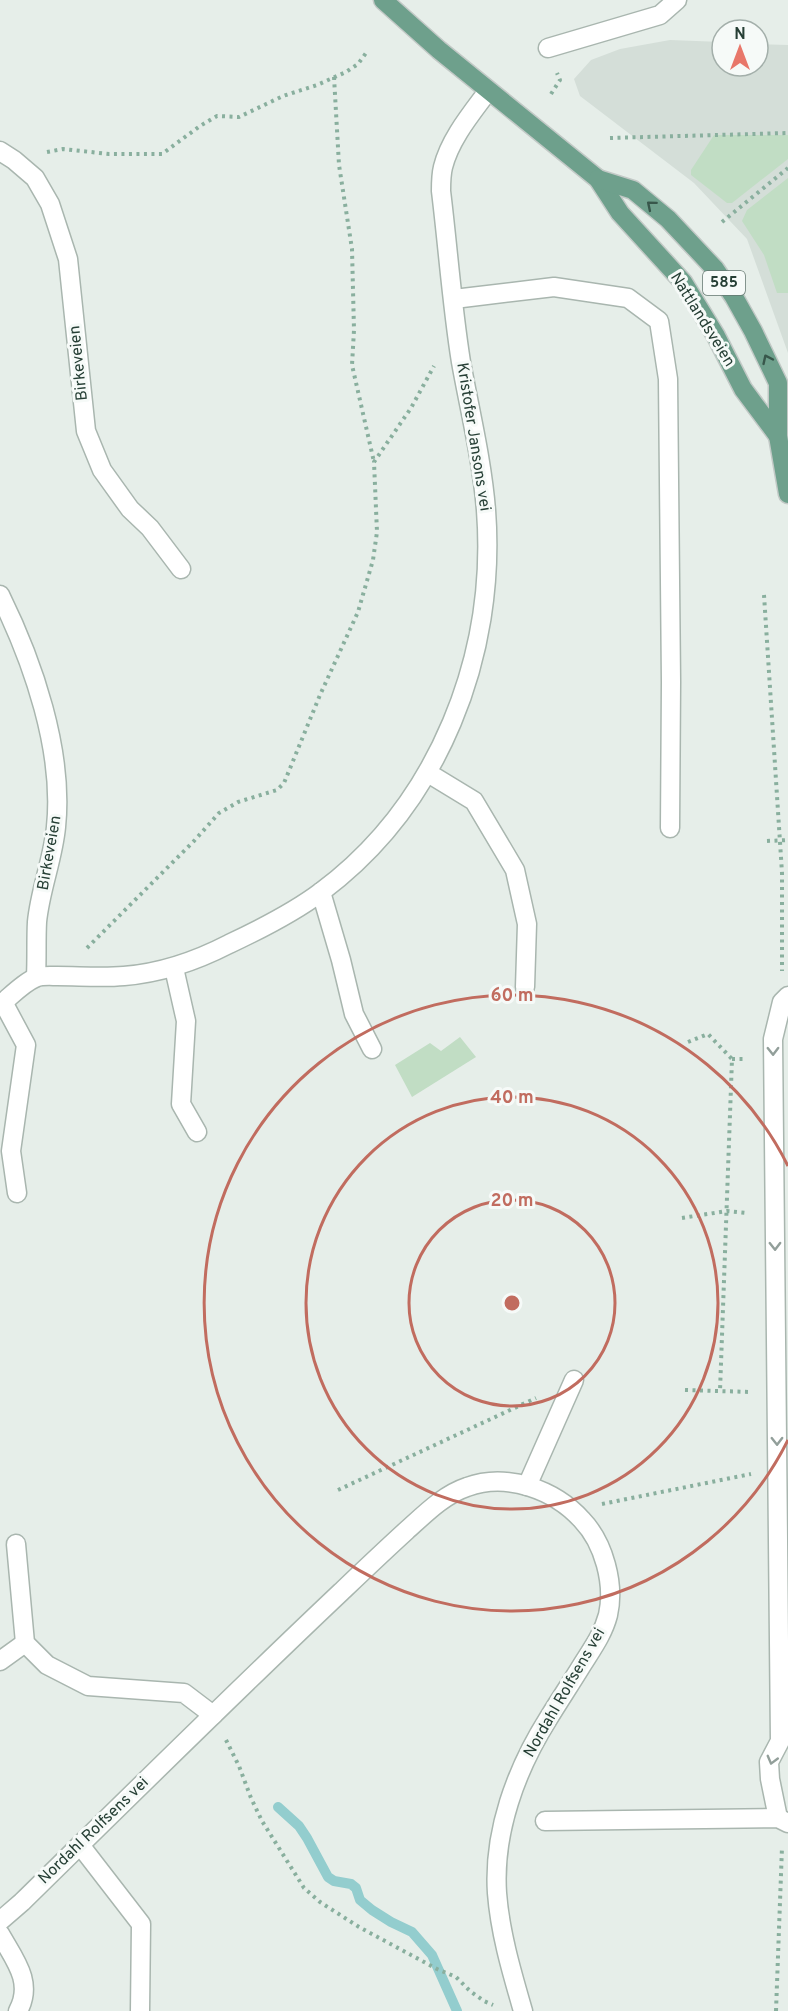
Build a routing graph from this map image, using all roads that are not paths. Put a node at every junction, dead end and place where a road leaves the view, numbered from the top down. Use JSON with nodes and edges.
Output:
{"nodes":[{"id":1,"x":383,"y":0,"type":"edge"},
{"id":2,"x":677,"y":0,"type":"edge"},
{"id":3,"x":548,"y":48,"type":"dead end"},
{"id":4,"x":488,"y":91,"type":"junction"},
{"id":5,"x":7,"y":155,"type":"edge"},
{"id":6,"x":598,"y":179,"type":"junction"},
{"id":7,"x":454,"y":299,"type":"junction"},
{"id":8,"x":783,"y":435,"type":"edge"},
{"id":9,"x":788,"y":494,"type":"edge"},
{"id":10,"x":181,"y":569,"type":"dead end"},
{"id":11,"x":0,"y":595,"type":"edge"},
{"id":12,"x":428,"y":773,"type":"junction"},
{"id":13,"x":670,"y":828,"type":"dead end"},
{"id":14,"x":321,"y":892,"type":"junction"},
{"id":15,"x":174,"y":968,"type":"junction"},
{"id":16,"x":36,"y":976,"type":"junction"},
{"id":17,"x":525,"y":987,"type":"dead end"},
{"id":18,"x":788,"y":996,"type":"edge"},
{"id":19,"x":2,"y":1004,"type":"edge"},
{"id":20,"x":372,"y":1049,"type":"dead end"},
{"id":21,"x":197,"y":1132,"type":"dead end"},
{"id":22,"x":17,"y":1194,"type":"dead end"},
{"id":23,"x":574,"y":1380,"type":"road end"},
{"id":24,"x":527,"y":1485,"type":"junction"},
{"id":25,"x":16,"y":1544,"type":"dead end"},
{"id":26,"x":25,"y":1643,"type":"junction"},
{"id":27,"x":0,"y":1661,"type":"edge"},
{"id":28,"x":213,"y":1715,"type":"junction"},
{"id":29,"x":545,"y":1821,"type":"dead end"},
{"id":30,"x":783,"y":1821,"type":"edge"},
{"id":31,"x":80,"y":1845,"type":"junction"},
{"id":32,"x":0,"y":1920,"type":"edge"},
{"id":33,"x":0,"y":1934,"type":"edge"},
{"id":34,"x":523,"y":2010,"type":"edge"},
{"id":35,"x":18,"y":2011,"type":"edge"},
{"id":36,"x":140,"y":2011,"type":"edge"}],
"edges":[{"from":1,"to":4,"type":"main road","name":"Nattlandsveien","number":"585"},
{"from":2,"to":3,"type":"street"},
{"from":4,"to":6,"type":"main road","name":"Nattlandsveien","number":"585"},
{"from":4,"to":7,"type":"street","name":"Kristofer Jansons vei"},
{"from":5,"to":10,"type":"street","name":"Birkeveien"},
{"from":6,"to":8,"type":"main road","name":"Nattlandsveien","number":"585"},
{"from":8,"to":6,"type":"main road","name":"Nattlandsveien","number":"585","one_way":true},
{"from":7,"to":12,"type":"street","name":"Kristofer Jansons vei"},
{"from":7,"to":13,"type":"street"},
{"from":8,"to":9,"type":"main road","name":"Nattlandsveien","number":"585"},
{"from":11,"to":16,"type":"street","name":"Birkeveien"},
{"from":12,"to":14,"type":"street","name":"Kristofer Jansons vei"},
{"from":12,"to":17,"type":"street"},
{"from":14,"to":15,"type":"street","name":"Kristofer Jansons vei"},
{"from":14,"to":20,"type":"street"},
{"from":15,"to":16,"type":"street","name":"Kristofer Jansons vei"},
{"from":15,"to":21,"type":"street"},
{"from":16,"to":19,"type":"street"},
{"from":18,"to":30,"type":"street","one_way":true},
{"from":19,"to":22,"type":"street"},
{"from":23,"to":24,"type":"street"},
{"from":24,"to":28,"type":"street","name":"Nordahl Rolfsens vei"},
{"from":24,"to":34,"type":"street","name":"Nordahl Rolfsens vei"},
{"from":25,"to":26,"type":"street"},
{"from":26,"to":27,"type":"street"},
{"from":26,"to":28,"type":"street"},
{"from":28,"to":31,"type":"street","name":"Nordahl Rolfsens vei"},
{"from":29,"to":30,"type":"street"},
{"from":31,"to":32,"type":"street","name":"Nordahl Rolfsens vei"},
{"from":31,"to":36,"type":"street"},
{"from":33,"to":35,"type":"street"}]}
